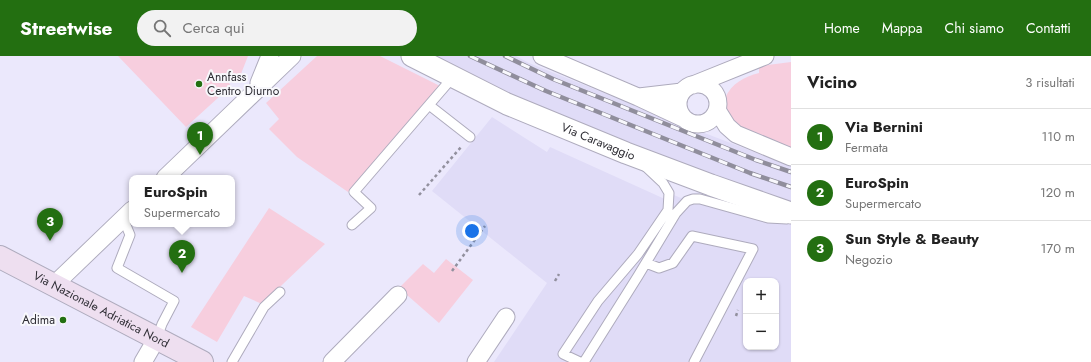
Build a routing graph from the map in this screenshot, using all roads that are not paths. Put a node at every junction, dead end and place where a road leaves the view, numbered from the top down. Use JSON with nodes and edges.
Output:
{"nodes":[{"id":1,"x":270,"y":56,"type":"edge"},
{"id":2,"x":292,"y":56,"type":"edge"},
{"id":3,"x":412,"y":56,"type":"edge"},
{"id":4,"x":542,"y":56,"type":"edge"},
{"id":5,"x":760,"y":58,"type":"edge"},
{"id":6,"x":453,"y":77,"type":"junction"},
{"id":7,"x":688,"y":88,"type":"junction"},
{"id":8,"x":257,"y":89,"type":"junction"},
{"id":9,"x":638,"y":97,"type":"junction"},
{"id":10,"x":429,"y":105,"type":"junction"},
{"id":11,"x":717,"y":107,"type":"junction"},
{"id":12,"x":683,"y":118,"type":"junction"},
{"id":13,"x":470,"y":137,"type":"road end"},
{"id":14,"x":626,"y":153,"type":"junction"},
{"id":15,"x":791,"y":157,"type":"edge"},
{"id":16,"x":168,"y":175,"type":"edge"},
{"id":17,"x":791,"y":213,"type":"edge"},
{"id":18,"x":128,"y":214,"type":"edge"},
{"id":19,"x":791,"y":218,"type":"edge"},
{"id":20,"x":129,"y":225,"type":"edge"},
{"id":21,"x":352,"y":225,"type":"dead end"},
{"id":22,"x":129,"y":227,"type":"edge"},
{"id":23,"x":0,"y":257,"type":"edge"},
{"id":24,"x":646,"y":263,"type":"junction"},
{"id":25,"x":55,"y":284,"type":"junction"},
{"id":26,"x":280,"y":292,"type":"dead end"},
{"id":27,"x":398,"y":295,"type":"dead end"},
{"id":28,"x":506,"y":317,"type":"dead end"},
{"id":29,"x":158,"y":338,"type":"junction"},
{"id":30,"x":143,"y":362,"type":"edge"},
{"id":31,"x":202,"y":362,"type":"edge"},
{"id":32,"x":232,"y":362,"type":"edge"},
{"id":33,"x":332,"y":362,"type":"edge"},
{"id":34,"x":476,"y":362,"type":"edge"},
{"id":35,"x":580,"y":362,"type":"edge"},
{"id":36,"x":584,"y":362,"type":"edge"},
{"id":37,"x":694,"y":362,"type":"edge"}],
"edges":[{"from":1,"to":8,"type":"street"},
{"from":2,"to":8,"type":"street"},
{"from":3,"to":6,"type":"street","name":"Via Caravaggio"},
{"from":4,"to":9,"type":"street"},
{"from":5,"to":7,"type":"street"},
{"from":5,"to":11,"type":"street"},
{"from":6,"to":10,"type":"lane"},
{"from":6,"to":14,"type":"street","name":"Via Caravaggio"},
{"from":7,"to":9,"type":"street"},
{"from":7,"to":11,"type":"street"},
{"from":7,"to":12,"type":"street"},
{"from":8,"to":16,"type":"street"},
{"from":9,"to":12,"type":"street"},
{"from":10,"to":13,"type":"lane"},
{"from":10,"to":21,"type":"lane"},
{"from":11,"to":12,"type":"street"},
{"from":11,"to":15,"type":"street"},
{"from":14,"to":17,"type":"street","name":"Via Caravaggio"},
{"from":14,"to":35,"type":"lane"},
{"from":18,"to":20,"type":"lane"},
{"from":18,"to":25,"type":"street"},
{"from":19,"to":24,"type":"lane"},
{"from":22,"to":29,"type":"lane"},
{"from":23,"to":25,"type":"main road","name":"Via Nazionale Adriatica Nord"},
{"from":24,"to":36,"type":"lane"},
{"from":24,"to":37,"type":"lane"},
{"from":25,"to":29,"type":"main road","name":"Via Nazionale Adriatica Nord"},
{"from":26,"to":32,"type":"lane"},
{"from":27,"to":33,"type":"street"},
{"from":28,"to":34,"type":"street"},
{"from":29,"to":30,"type":"street"},
{"from":29,"to":31,"type":"main road","name":"Via Nazionale Adriatica Nord"}]}
